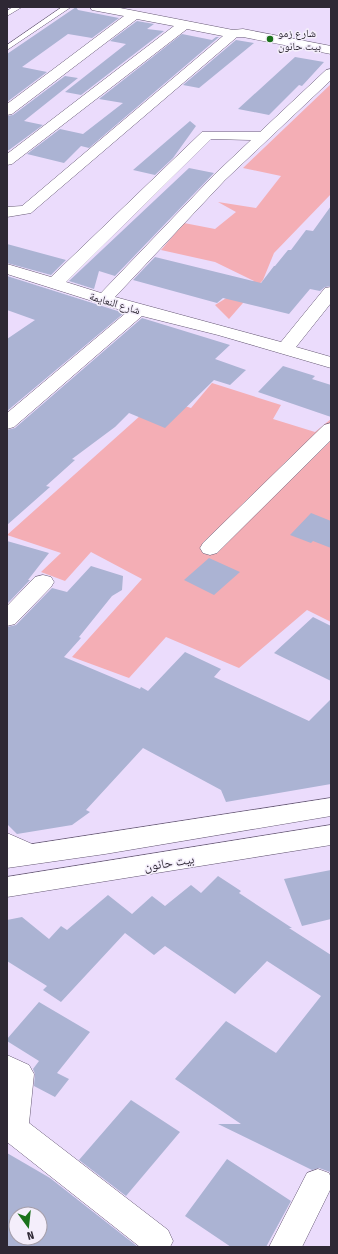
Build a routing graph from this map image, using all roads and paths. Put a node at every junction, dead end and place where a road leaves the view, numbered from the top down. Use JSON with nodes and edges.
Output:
{"nodes":[{"id":1,"x":18,"y":7,"type":"edge"},
{"id":2,"x":67,"y":7,"type":"edge"},
{"id":3,"x":96,"y":7,"type":"edge"},
{"id":4,"x":7,"y":14,"type":"edge"},
{"id":5,"x":135,"y":14,"type":"junction"},
{"id":6,"x":185,"y":24,"type":"junction"},
{"id":7,"x":233,"y":34,"type":"junction"},
{"id":8,"x":7,"y":48,"type":"edge"},
{"id":9,"x":331,"y":50,"type":"edge"},
{"id":10,"x":331,"y":73,"type":"edge"},
{"id":11,"x":7,"y":111,"type":"edge"},
{"id":12,"x":264,"y":136,"type":"junction"},
{"id":13,"x":7,"y":161,"type":"edge"},
{"id":14,"x":7,"y":212,"type":"edge"},
{"id":15,"x":7,"y":270,"type":"edge"},
{"id":16,"x":54,"y":284,"type":"junction"},
{"id":17,"x":331,"y":292,"type":"edge"},
{"id":18,"x":104,"y":300,"type":"junction"},
{"id":19,"x":139,"y":310,"type":"junction"},
{"id":20,"x":285,"y":349,"type":"junction"},
{"id":21,"x":331,"y":363,"type":"edge"},
{"id":22,"x":7,"y":423,"type":"edge"},
{"id":23,"x":331,"y":429,"type":"edge"},
{"id":24,"x":210,"y":548,"type":"dead end"},
{"id":25,"x":43,"y":582,"type":"dead end"},
{"id":26,"x":7,"y":619,"type":"edge"},
{"id":27,"x":331,"y":807,"type":"edge"},
{"id":28,"x":331,"y":835,"type":"edge"},
{"id":29,"x":7,"y":844,"type":"edge"},
{"id":30,"x":18,"y":856,"type":"edge"},
{"id":31,"x":7,"y":887,"type":"edge"},
{"id":32,"x":7,"y":1068,"type":"edge"},
{"id":33,"x":318,"y":1183,"type":"dead end"},
{"id":34,"x":157,"y":1241,"type":"dead end"},
{"id":35,"x":285,"y":1247,"type":"edge"}],
"edges":[{"from":1,"to":4,"type":"lane"},
{"from":2,"to":8,"type":"lane"},
{"from":3,"to":5,"type":"street"},
{"from":5,"to":6,"type":"street"},
{"from":5,"to":11,"type":"street"},
{"from":6,"to":7,"type":"street"},
{"from":6,"to":13,"type":"street"},
{"from":7,"to":9,"type":"street"},
{"from":7,"to":14,"type":"street"},
{"from":10,"to":12,"type":"street"},
{"from":12,"to":16,"type":"street"},
{"from":12,"to":18,"type":"street"},
{"from":15,"to":16,"type":"street","name":"شارع النعايمة"},
{"from":16,"to":18,"type":"street","name":"شارع النعايمة"},
{"from":17,"to":20,"type":"street"},
{"from":18,"to":19,"type":"street","name":"شارع النعايمة"},
{"from":19,"to":20,"type":"street","name":"شارع النعايمة"},
{"from":19,"to":22,"type":"street"},
{"from":20,"to":21,"type":"street","name":"شارع النعايمة"},
{"from":23,"to":24,"type":"street"},
{"from":25,"to":26,"type":"street"},
{"from":27,"to":30,"type":"street"},
{"from":28,"to":31,"type":"street","name":"بيت حانون"},
{"from":29,"to":30,"type":"street"},
{"from":32,"to":34,"type":"street"},
{"from":33,"to":35,"type":"street"}]}
